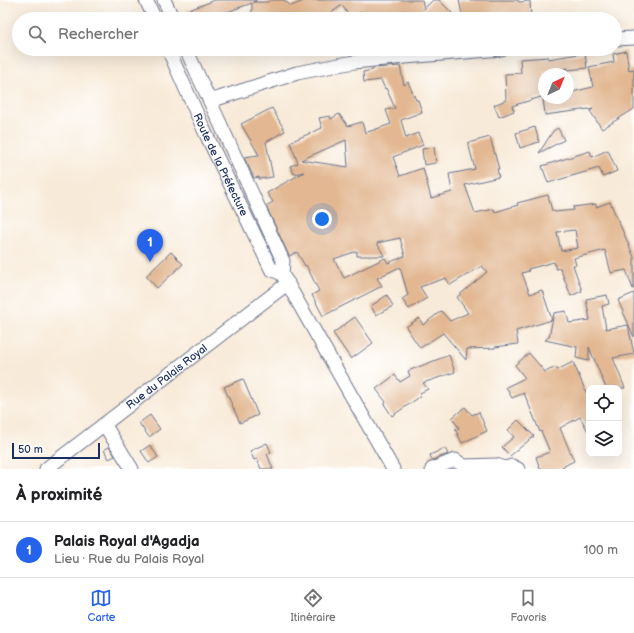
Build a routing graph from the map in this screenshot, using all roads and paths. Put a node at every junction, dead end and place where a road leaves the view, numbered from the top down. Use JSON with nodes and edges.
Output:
{"nodes":[{"id":1,"x":146,"y":0,"type":"edge"},
{"id":2,"x":164,"y":0,"type":"edge"},
{"id":3,"x":151,"y":12,"type":"edge"},
{"id":4,"x":170,"y":12,"type":"edge"},
{"id":5,"x":634,"y":38,"type":"edge"},
{"id":6,"x":622,"y":39,"type":"edge"},
{"id":7,"x":171,"y":56,"type":"edge"},
{"id":8,"x":189,"y":56,"type":"edge"},
{"id":9,"x":422,"y":56,"type":"edge"},
{"id":10,"x":210,"y":101,"type":"junction"},
{"id":11,"x":285,"y":278,"type":"junction"},
{"id":12,"x":104,"y":424,"type":"junction"},
{"id":13,"x":46,"y":469,"type":"edge"},
{"id":14,"x":132,"y":469,"type":"edge"},
{"id":15,"x":393,"y":469,"type":"edge"},
{"id":16,"x":432,"y":469,"type":"edge"},
{"id":17,"x":518,"y":469,"type":"edge"}],
"edges":[{"from":1,"to":3,"type":"street"},
{"from":2,"to":4,"type":"street"},
{"from":5,"to":6,"type":"street"},
{"from":7,"to":11,"type":"street","name":"Route de la Préfecture"},
{"from":8,"to":10,"type":"street","name":"Route de la Préfecture"},
{"from":9,"to":10,"type":"street"},
{"from":10,"to":11,"type":"street","name":"Route de la Préfecture"},
{"from":11,"to":12,"type":"street","name":"Rue du Palais Royal"},
{"from":11,"to":15,"type":"street","name":"Route de la Préfecture"},
{"from":12,"to":13,"type":"street","name":"Rue du Palais Royal"},
{"from":12,"to":14,"type":"street"},
{"from":16,"to":17,"type":"street"}]}
